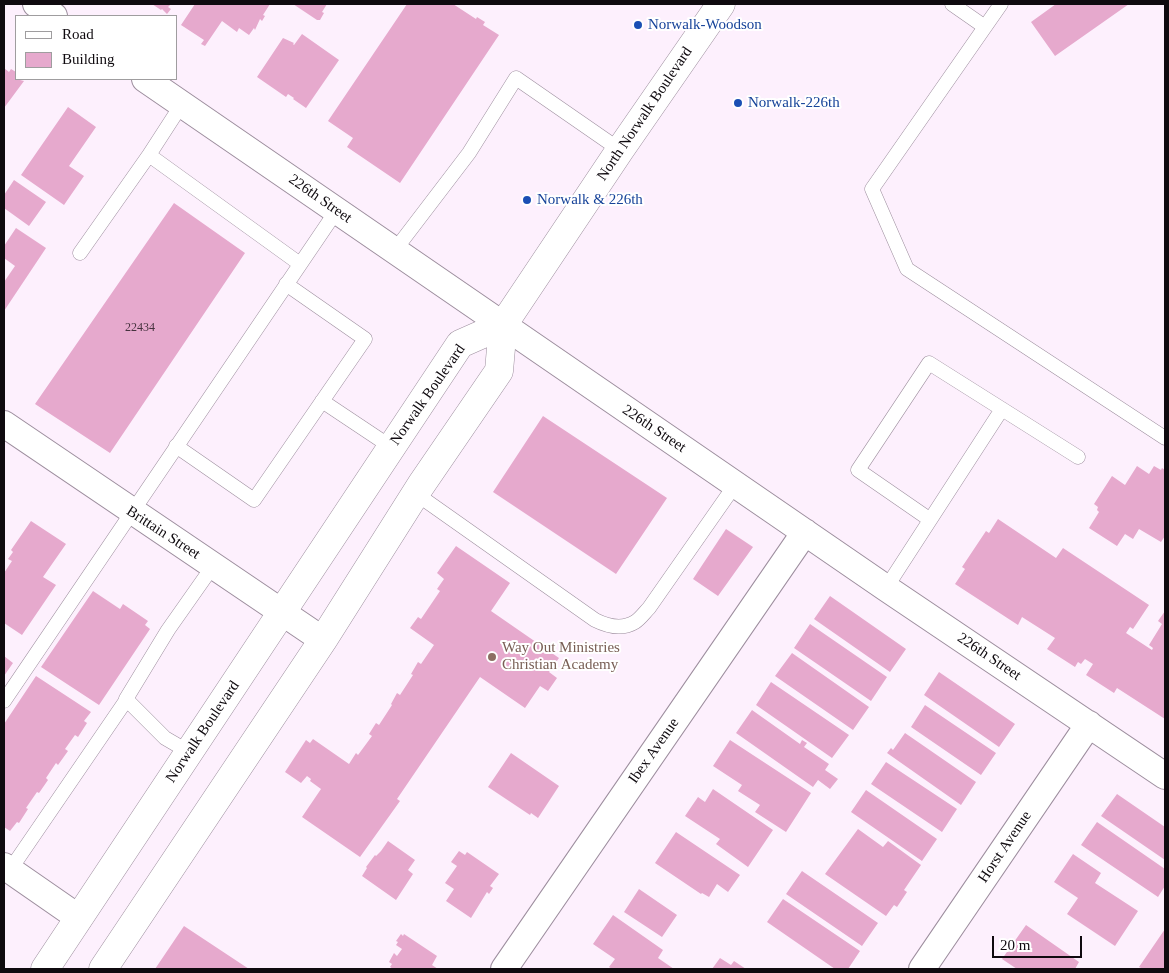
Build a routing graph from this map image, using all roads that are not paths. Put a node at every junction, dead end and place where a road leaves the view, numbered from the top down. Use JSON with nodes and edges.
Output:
{"nodes":[{"id":1,"x":36,"y":4,"type":"edge"},
{"id":2,"x":721,"y":4,"type":"edge"},
{"id":3,"x":952,"y":4,"type":"edge"},
{"id":4,"x":1001,"y":4,"type":"edge"},
{"id":5,"x":52,"y":15,"type":"edge"},
{"id":6,"x":985,"y":27,"type":"junction"},
{"id":7,"x":146,"y":80,"type":"edge"},
{"id":8,"x":182,"y":104,"type":"junction"},
{"id":9,"x":620,"y":150,"type":"junction"},
{"id":10,"x":149,"y":155,"type":"junction"},
{"id":11,"x":336,"y":210,"type":"junction"},
{"id":12,"x":394,"y":250,"type":"junction"},
{"id":13,"x":80,"y":253,"type":"dead end"},
{"id":14,"x":300,"y":264,"type":"junction"},
{"id":15,"x":286,"y":284,"type":"junction"},
{"id":16,"x":503,"y":325,"type":"junction"},
{"id":17,"x":322,"y":401,"type":"junction"},
{"id":18,"x":1002,"y":409,"type":"junction"},
{"id":19,"x":4,"y":424,"type":"edge"},
{"id":20,"x":1165,"y":438,"type":"edge"},
{"id":21,"x":176,"y":446,"type":"junction"},
{"id":22,"x":391,"y":447,"type":"junction"},
{"id":23,"x":1078,"y":457,"type":"dead end"},
{"id":24,"x":735,"y":485,"type":"junction"},
{"id":25,"x":416,"y":493,"type":"junction"},
{"id":26,"x":132,"y":512,"type":"junction"},
{"id":27,"x":930,"y":519,"type":"junction"},
{"id":28,"x":805,"y":532,"type":"junction"},
{"id":29,"x":214,"y":566,"type":"junction"},
{"id":30,"x":886,"y":588,"type":"junction"},
{"id":31,"x":282,"y":612,"type":"junction"},
{"id":32,"x":322,"y":640,"type":"junction"},
{"id":33,"x":126,"y":699,"type":"junction"},
{"id":34,"x":4,"y":701,"type":"edge"},
{"id":35,"x":1089,"y":724,"type":"junction"},
{"id":36,"x":189,"y":752,"type":"junction"},
{"id":37,"x":1165,"y":776,"type":"edge"},
{"id":38,"x":7,"y":868,"type":"edge"},
{"id":39,"x":79,"y":918,"type":"junction"},
{"id":40,"x":45,"y":969,"type":"edge"},
{"id":41,"x":103,"y":969,"type":"edge"},
{"id":42,"x":504,"y":969,"type":"edge"},
{"id":43,"x":922,"y":969,"type":"edge"}],
"edges":[{"from":1,"to":5,"type":"street"},
{"from":2,"to":9,"type":"main road","name":"North Norwalk Boulevard"},
{"from":3,"to":6,"type":"lane"},
{"from":4,"to":6,"type":"lane"},
{"from":6,"to":20,"type":"lane"},
{"from":7,"to":8,"type":"street","name":"226th Street"},
{"from":8,"to":10,"type":"lane"},
{"from":8,"to":11,"type":"street","name":"226th Street"},
{"from":9,"to":12,"type":"lane"},
{"from":9,"to":16,"type":"main road","name":"North Norwalk Boulevard"},
{"from":10,"to":13,"type":"lane"},
{"from":10,"to":14,"type":"lane"},
{"from":11,"to":12,"type":"street","name":"226th Street"},
{"from":11,"to":14,"type":"lane"},
{"from":12,"to":16,"type":"street","name":"226th Street"},
{"from":14,"to":15,"type":"lane"},
{"from":15,"to":17,"type":"lane"},
{"from":15,"to":21,"type":"lane"},
{"from":16,"to":22,"type":"main road","name":"Norwalk Boulevard"},
{"from":16,"to":24,"type":"street","name":"226th Street"},
{"from":16,"to":25,"type":"main road"},
{"from":17,"to":21,"type":"lane"},
{"from":17,"to":22,"type":"lane"},
{"from":18,"to":23,"type":"lane"},
{"from":18,"to":27,"type":"lane"},
{"from":18,"to":27,"type":"lane"},
{"from":19,"to":26,"type":"street","name":"Brittain Street"},
{"from":21,"to":26,"type":"lane"},
{"from":22,"to":31,"type":"main road","name":"Norwalk Boulevard"},
{"from":24,"to":25,"type":"lane"},
{"from":24,"to":28,"type":"street","name":"226th Street"},
{"from":25,"to":32,"type":"main road"},
{"from":26,"to":29,"type":"street","name":"Brittain Street"},
{"from":26,"to":34,"type":"lane"},
{"from":27,"to":30,"type":"lane"},
{"from":28,"to":30,"type":"street","name":"226th Street"},
{"from":28,"to":42,"type":"street","name":"Ibex Avenue"},
{"from":29,"to":31,"type":"street","name":"Brittain Street"},
{"from":29,"to":33,"type":"lane"},
{"from":30,"to":35,"type":"street","name":"226th Street"},
{"from":31,"to":32,"type":"street","name":"Brittain Street"},
{"from":31,"to":36,"type":"main road","name":"Norwalk Boulevard"},
{"from":32,"to":41,"type":"main road"},
{"from":33,"to":36,"type":"lane"},
{"from":33,"to":38,"type":"lane"},
{"from":35,"to":37,"type":"street","name":"226th Street"},
{"from":35,"to":43,"type":"street","name":"Horst Avenue"},
{"from":36,"to":39,"type":"main road","name":"Norwalk Boulevard"},
{"from":38,"to":39,"type":"street"},
{"from":39,"to":40,"type":"main road","name":"Norwalk Boulevard"}]}
